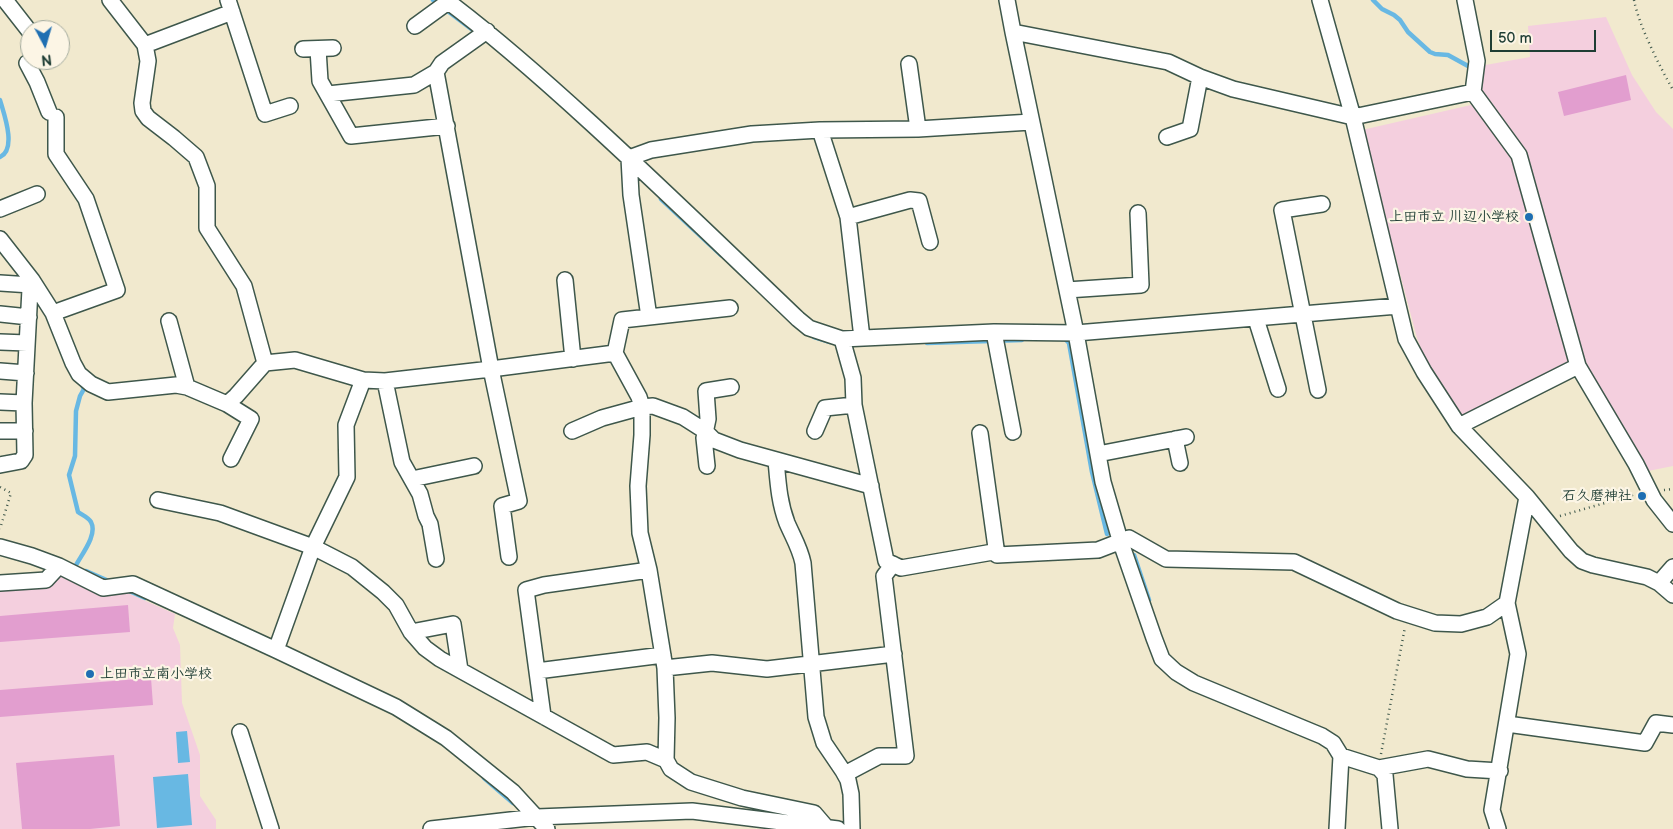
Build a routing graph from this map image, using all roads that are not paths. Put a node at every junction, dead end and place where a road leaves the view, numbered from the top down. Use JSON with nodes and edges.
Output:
{"nodes":[{"id":1,"x":4,"y":0,"type":"edge"},
{"id":2,"x":110,"y":0,"type":"edge"},
{"id":3,"x":1008,"y":0,"type":"edge"},
{"id":4,"x":1320,"y":0,"type":"edge"},
{"id":5,"x":1466,"y":0,"type":"edge"},
{"id":6,"x":447,"y":1,"type":"edge"},
{"id":7,"x":230,"y":6,"type":"edge"},
{"id":8,"x":20,"y":20,"type":"edge"},
{"id":9,"x":415,"y":26,"type":"dead end"},
{"id":10,"x":487,"y":31,"type":"junction"},
{"id":11,"x":1012,"y":32,"type":"junction"},
{"id":12,"x":145,"y":45,"type":"junction"},
{"id":13,"x":318,"y":48,"type":"dead end"},
{"id":14,"x":909,"y":64,"type":"dead end"},
{"id":15,"x":31,"y":70,"type":"edge"},
{"id":16,"x":436,"y":72,"type":"junction"},
{"id":17,"x":1200,"y":77,"type":"junction"},
{"id":18,"x":1473,"y":92,"type":"junction"},
{"id":19,"x":328,"y":94,"type":"junction"},
{"id":20,"x":290,"y":106,"type":"dead end"},
{"id":21,"x":1353,"y":117,"type":"junction"},
{"id":22,"x":1031,"y":122,"type":"junction"},
{"id":23,"x":447,"y":126,"type":"junction"},
{"id":24,"x":918,"y":129,"type":"junction"},
{"id":25,"x":820,"y":130,"type":"junction"},
{"id":26,"x":1167,"y":137,"type":"dead end"},
{"id":27,"x":629,"y":158,"type":"junction"},
{"id":28,"x":37,"y":194,"type":"dead end"},
{"id":29,"x":1322,"y":204,"type":"dead end"},
{"id":30,"x":0,"y":209,"type":"edge"},
{"id":31,"x":1138,"y":213,"type":"dead end"},
{"id":32,"x":848,"y":216,"type":"junction"},
{"id":33,"x":0,"y":239,"type":"edge"},
{"id":34,"x":930,"y":242,"type":"dead end"},
{"id":35,"x":565,"y":280,"type":"dead end"},
{"id":36,"x":31,"y":282,"type":"junction"},
{"id":37,"x":0,"y":283,"type":"edge"},
{"id":38,"x":1066,"y":290,"type":"junction"},
{"id":39,"x":1398,"y":306,"type":"junction"},
{"id":40,"x":730,"y":308,"type":"dead end"},
{"id":41,"x":0,"y":314,"type":"edge"},
{"id":42,"x":53,"y":314,"type":"junction"},
{"id":43,"x":1302,"y":314,"type":"junction"},
{"id":44,"x":29,"y":316,"type":"junction"},
{"id":45,"x":649,"y":317,"type":"junction"},
{"id":46,"x":1256,"y":319,"type":"junction"},
{"id":47,"x":169,"y":322,"type":"dead end"},
{"id":48,"x":1076,"y":334,"type":"junction"},
{"id":49,"x":995,"y":337,"type":"junction"},
{"id":50,"x":862,"y":338,"type":"junction"},
{"id":51,"x":842,"y":339,"type":"junction"},
{"id":52,"x":0,"y":342,"type":"edge"},
{"id":53,"x":27,"y":343,"type":"junction"},
{"id":54,"x":615,"y":352,"type":"junction"},
{"id":55,"x":573,"y":359,"type":"junction"},
{"id":56,"x":265,"y":363,"type":"junction"},
{"id":57,"x":1578,"y":366,"type":"junction"},
{"id":58,"x":491,"y":369,"type":"junction"},
{"id":59,"x":0,"y":371,"type":"edge"},
{"id":60,"x":26,"y":373,"type":"junction"},
{"id":61,"x":362,"y":380,"type":"junction"},
{"id":62,"x":384,"y":380,"type":"junction"},
{"id":63,"x":187,"y":387,"type":"junction"},
{"id":64,"x":731,"y":387,"type":"dead end"},
{"id":65,"x":1278,"y":389,"type":"dead end"},
{"id":66,"x":1318,"y":390,"type":"dead end"},
{"id":67,"x":0,"y":402,"type":"edge"},
{"id":68,"x":24,"y":403,"type":"junction"},
{"id":69,"x":227,"y":404,"type":"junction"},
{"id":70,"x":854,"y":405,"type":"junction"},
{"id":71,"x":642,"y":407,"type":"junction"},
{"id":72,"x":1459,"y":426,"type":"junction"},
{"id":73,"x":0,"y":431,"type":"edge"},
{"id":74,"x":25,"y":431,"type":"junction"},
{"id":75,"x":572,"y":431,"type":"dead end"},
{"id":76,"x":705,"y":431,"type":"junction"},
{"id":77,"x":814,"y":431,"type":"dead end"},
{"id":78,"x":1013,"y":432,"type":"dead end"},
{"id":79,"x":980,"y":433,"type":"dead end"},
{"id":80,"x":1098,"y":454,"type":"junction"},
{"id":81,"x":231,"y":459,"type":"dead end"},
{"id":82,"x":776,"y":460,"type":"junction"},
{"id":83,"x":1180,"y":463,"type":"dead end"},
{"id":84,"x":0,"y":465,"type":"edge"},
{"id":85,"x":474,"y":466,"type":"dead end"},
{"id":86,"x":707,"y":466,"type":"dead end"},
{"id":87,"x":412,"y":479,"type":"junction"},
{"id":88,"x":871,"y":486,"type":"junction"},
{"id":89,"x":1527,"y":497,"type":"junction"},
{"id":90,"x":158,"y":500,"type":"dead end"},
{"id":91,"x":1673,"y":524,"type":"edge"},
{"id":92,"x":1120,"y":540,"type":"junction"},
{"id":93,"x":0,"y":547,"type":"edge"},
{"id":94,"x":313,"y":547,"type":"junction"},
{"id":95,"x":997,"y":555,"type":"junction"},
{"id":96,"x":509,"y":557,"type":"dead end"},
{"id":97,"x":436,"y":559,"type":"dead end"},
{"id":98,"x":893,"y":564,"type":"junction"},
{"id":99,"x":58,"y":566,"type":"junction"},
{"id":100,"x":1673,"y":567,"type":"edge"},
{"id":101,"x":649,"y":570,"type":"junction"},
{"id":102,"x":0,"y":583,"type":"edge"},
{"id":103,"x":1659,"y":583,"type":"junction"},
{"id":104,"x":1673,"y":595,"type":"edge"},
{"id":105,"x":1507,"y":603,"type":"junction"},
{"id":106,"x":411,"y":632,"type":"junction"},
{"id":107,"x":276,"y":650,"type":"junction"},
{"id":108,"x":894,"y":654,"type":"junction"},
{"id":109,"x":664,"y":662,"type":"junction"},
{"id":110,"x":812,"y":663,"type":"junction"},
{"id":111,"x":460,"y":670,"type":"junction"},
{"id":112,"x":537,"y":671,"type":"junction"},
{"id":113,"x":543,"y":716,"type":"junction"},
{"id":114,"x":1507,"y":724,"type":"junction"},
{"id":115,"x":1673,"y":725,"type":"edge"},
{"id":116,"x":240,"y":732,"type":"dead end"},
{"id":117,"x":1341,"y":756,"type":"junction"},
{"id":118,"x":666,"y":760,"type":"junction"},
{"id":119,"x":1379,"y":768,"type":"junction"},
{"id":120,"x":1500,"y":771,"type":"junction"},
{"id":121,"x":845,"y":774,"type":"junction"},
{"id":122,"x":542,"y":823,"type":"edge"},
{"id":123,"x":470,"y":827,"type":"edge"},
{"id":124,"x":832,"y":828,"type":"edge"},
{"id":125,"x":271,"y":829,"type":"edge"},
{"id":126,"x":431,"y":829,"type":"edge"},
{"id":127,"x":852,"y":829,"type":"edge"},
{"id":128,"x":1337,"y":829,"type":"edge"},
{"id":129,"x":1390,"y":829,"type":"edge"},
{"id":130,"x":1498,"y":829,"type":"edge"}],
"edges":[{"from":1,"to":8,"type":"street"},
{"from":2,"to":12,"type":"street"},
{"from":3,"to":11,"type":"street"},
{"from":4,"to":21,"type":"street"},
{"from":5,"to":18,"type":"street"},
{"from":6,"to":9,"type":"street"},
{"from":6,"to":10,"type":"street"},
{"from":7,"to":12,"type":"street"},
{"from":7,"to":20,"type":"street"},
{"from":10,"to":16,"type":"street"},
{"from":10,"to":27,"type":"street"},
{"from":11,"to":17,"type":"street"},
{"from":11,"to":22,"type":"street"},
{"from":12,"to":56,"type":"street"},
{"from":13,"to":19,"type":"street"},
{"from":14,"to":24,"type":"street"},
{"from":15,"to":42,"type":"street"},
{"from":16,"to":19,"type":"street"},
{"from":16,"to":23,"type":"street"},
{"from":17,"to":21,"type":"street"},
{"from":17,"to":26,"type":"street"},
{"from":18,"to":21,"type":"street"},
{"from":18,"to":57,"type":"street"},
{"from":19,"to":23,"type":"street"},
{"from":21,"to":39,"type":"street"},
{"from":22,"to":24,"type":"street"},
{"from":22,"to":38,"type":"street"},
{"from":23,"to":58,"type":"street"},
{"from":24,"to":25,"type":"street"},
{"from":25,"to":27,"type":"street"},
{"from":25,"to":32,"type":"street"},
{"from":27,"to":45,"type":"street"},
{"from":27,"to":51,"type":"street"},
{"from":28,"to":30,"type":"street"},
{"from":29,"to":43,"type":"street"},
{"from":31,"to":38,"type":"street"},
{"from":32,"to":34,"type":"street"},
{"from":32,"to":50,"type":"street"},
{"from":33,"to":36,"type":"street"},
{"from":35,"to":55,"type":"street"},
{"from":36,"to":37,"type":"street"},
{"from":36,"to":42,"type":"street"},
{"from":36,"to":44,"type":"street"},
{"from":38,"to":48,"type":"street"},
{"from":39,"to":43,"type":"street"},
{"from":39,"to":72,"type":"street"},
{"from":40,"to":45,"type":"street"},
{"from":41,"to":44,"type":"street"},
{"from":42,"to":63,"type":"street"},
{"from":43,"to":46,"type":"street"},
{"from":43,"to":66,"type":"street"},
{"from":44,"to":53,"type":"street"},
{"from":45,"to":54,"type":"street"},
{"from":46,"to":48,"type":"street"},
{"from":46,"to":65,"type":"street"},
{"from":47,"to":63,"type":"street"},
{"from":48,"to":49,"type":"street"},
{"from":48,"to":80,"type":"street"},
{"from":49,"to":50,"type":"street"},
{"from":49,"to":78,"type":"street"},
{"from":50,"to":51,"type":"street"},
{"from":51,"to":70,"type":"street"},
{"from":52,"to":53,"type":"street"},
{"from":53,"to":60,"type":"street"},
{"from":54,"to":55,"type":"street"},
{"from":54,"to":71,"type":"street"},
{"from":55,"to":58,"type":"street"},
{"from":56,"to":61,"type":"street"},
{"from":56,"to":69,"type":"street"},
{"from":57,"to":72,"type":"street"},
{"from":57,"to":91,"type":"street"},
{"from":58,"to":62,"type":"street"},
{"from":58,"to":96,"type":"street"},
{"from":59,"to":60,"type":"street"},
{"from":60,"to":68,"type":"street"},
{"from":61,"to":62,"type":"street"},
{"from":61,"to":94,"type":"street"},
{"from":62,"to":87,"type":"street"},
{"from":63,"to":69,"type":"street"},
{"from":64,"to":76,"type":"street"},
{"from":67,"to":68,"type":"street"},
{"from":68,"to":74,"type":"street"},
{"from":69,"to":81,"type":"street"},
{"from":70,"to":77,"type":"street"},
{"from":70,"to":88,"type":"street"},
{"from":71,"to":75,"type":"street"},
{"from":71,"to":76,"type":"street"},
{"from":71,"to":101,"type":"street"},
{"from":72,"to":89,"type":"street"},
{"from":73,"to":74,"type":"street"},
{"from":74,"to":84,"type":"street"},
{"from":76,"to":82,"type":"street"},
{"from":76,"to":86,"type":"street"},
{"from":79,"to":95,"type":"street"},
{"from":80,"to":83,"type":"street"},
{"from":80,"to":92,"type":"street"},
{"from":82,"to":88,"type":"street"},
{"from":82,"to":110,"type":"street"},
{"from":85,"to":87,"type":"street"},
{"from":87,"to":97,"type":"street"},
{"from":88,"to":98,"type":"street"},
{"from":89,"to":103,"type":"street"},
{"from":89,"to":105,"type":"street"},
{"from":90,"to":94,"type":"street"},
{"from":92,"to":95,"type":"street"},
{"from":92,"to":105,"type":"street"},
{"from":92,"to":117,"type":"street"},
{"from":93,"to":99,"type":"street"},
{"from":94,"to":106,"type":"street"},
{"from":94,"to":107,"type":"street"},
{"from":95,"to":98,"type":"street"},
{"from":98,"to":108,"type":"street"},
{"from":99,"to":102,"type":"street"},
{"from":99,"to":107,"type":"street"},
{"from":100,"to":103,"type":"street"},
{"from":101,"to":109,"type":"street"},
{"from":101,"to":112,"type":"street"},
{"from":103,"to":104,"type":"street"},
{"from":105,"to":114,"type":"street"},
{"from":106,"to":111,"type":"street"},
{"from":106,"to":111,"type":"street"},
{"from":107,"to":122,"type":"street"},
{"from":108,"to":110,"type":"street"},
{"from":108,"to":121,"type":"street"},
{"from":109,"to":110,"type":"street"},
{"from":109,"to":112,"type":"street"},
{"from":109,"to":118,"type":"street"},
{"from":110,"to":121,"type":"street"},
{"from":111,"to":113,"type":"street"},
{"from":112,"to":113,"type":"street"},
{"from":113,"to":118,"type":"street"},
{"from":114,"to":115,"type":"street"},
{"from":114,"to":120,"type":"street"},
{"from":116,"to":125,"type":"street"},
{"from":117,"to":119,"type":"street"},
{"from":117,"to":128,"type":"street"},
{"from":118,"to":124,"type":"street"},
{"from":119,"to":120,"type":"street"},
{"from":119,"to":129,"type":"street"},
{"from":120,"to":130,"type":"street"},
{"from":121,"to":127,"type":"street"},
{"from":122,"to":123,"type":"street"},
{"from":122,"to":124,"type":"street"},
{"from":123,"to":126,"type":"street"}]}
